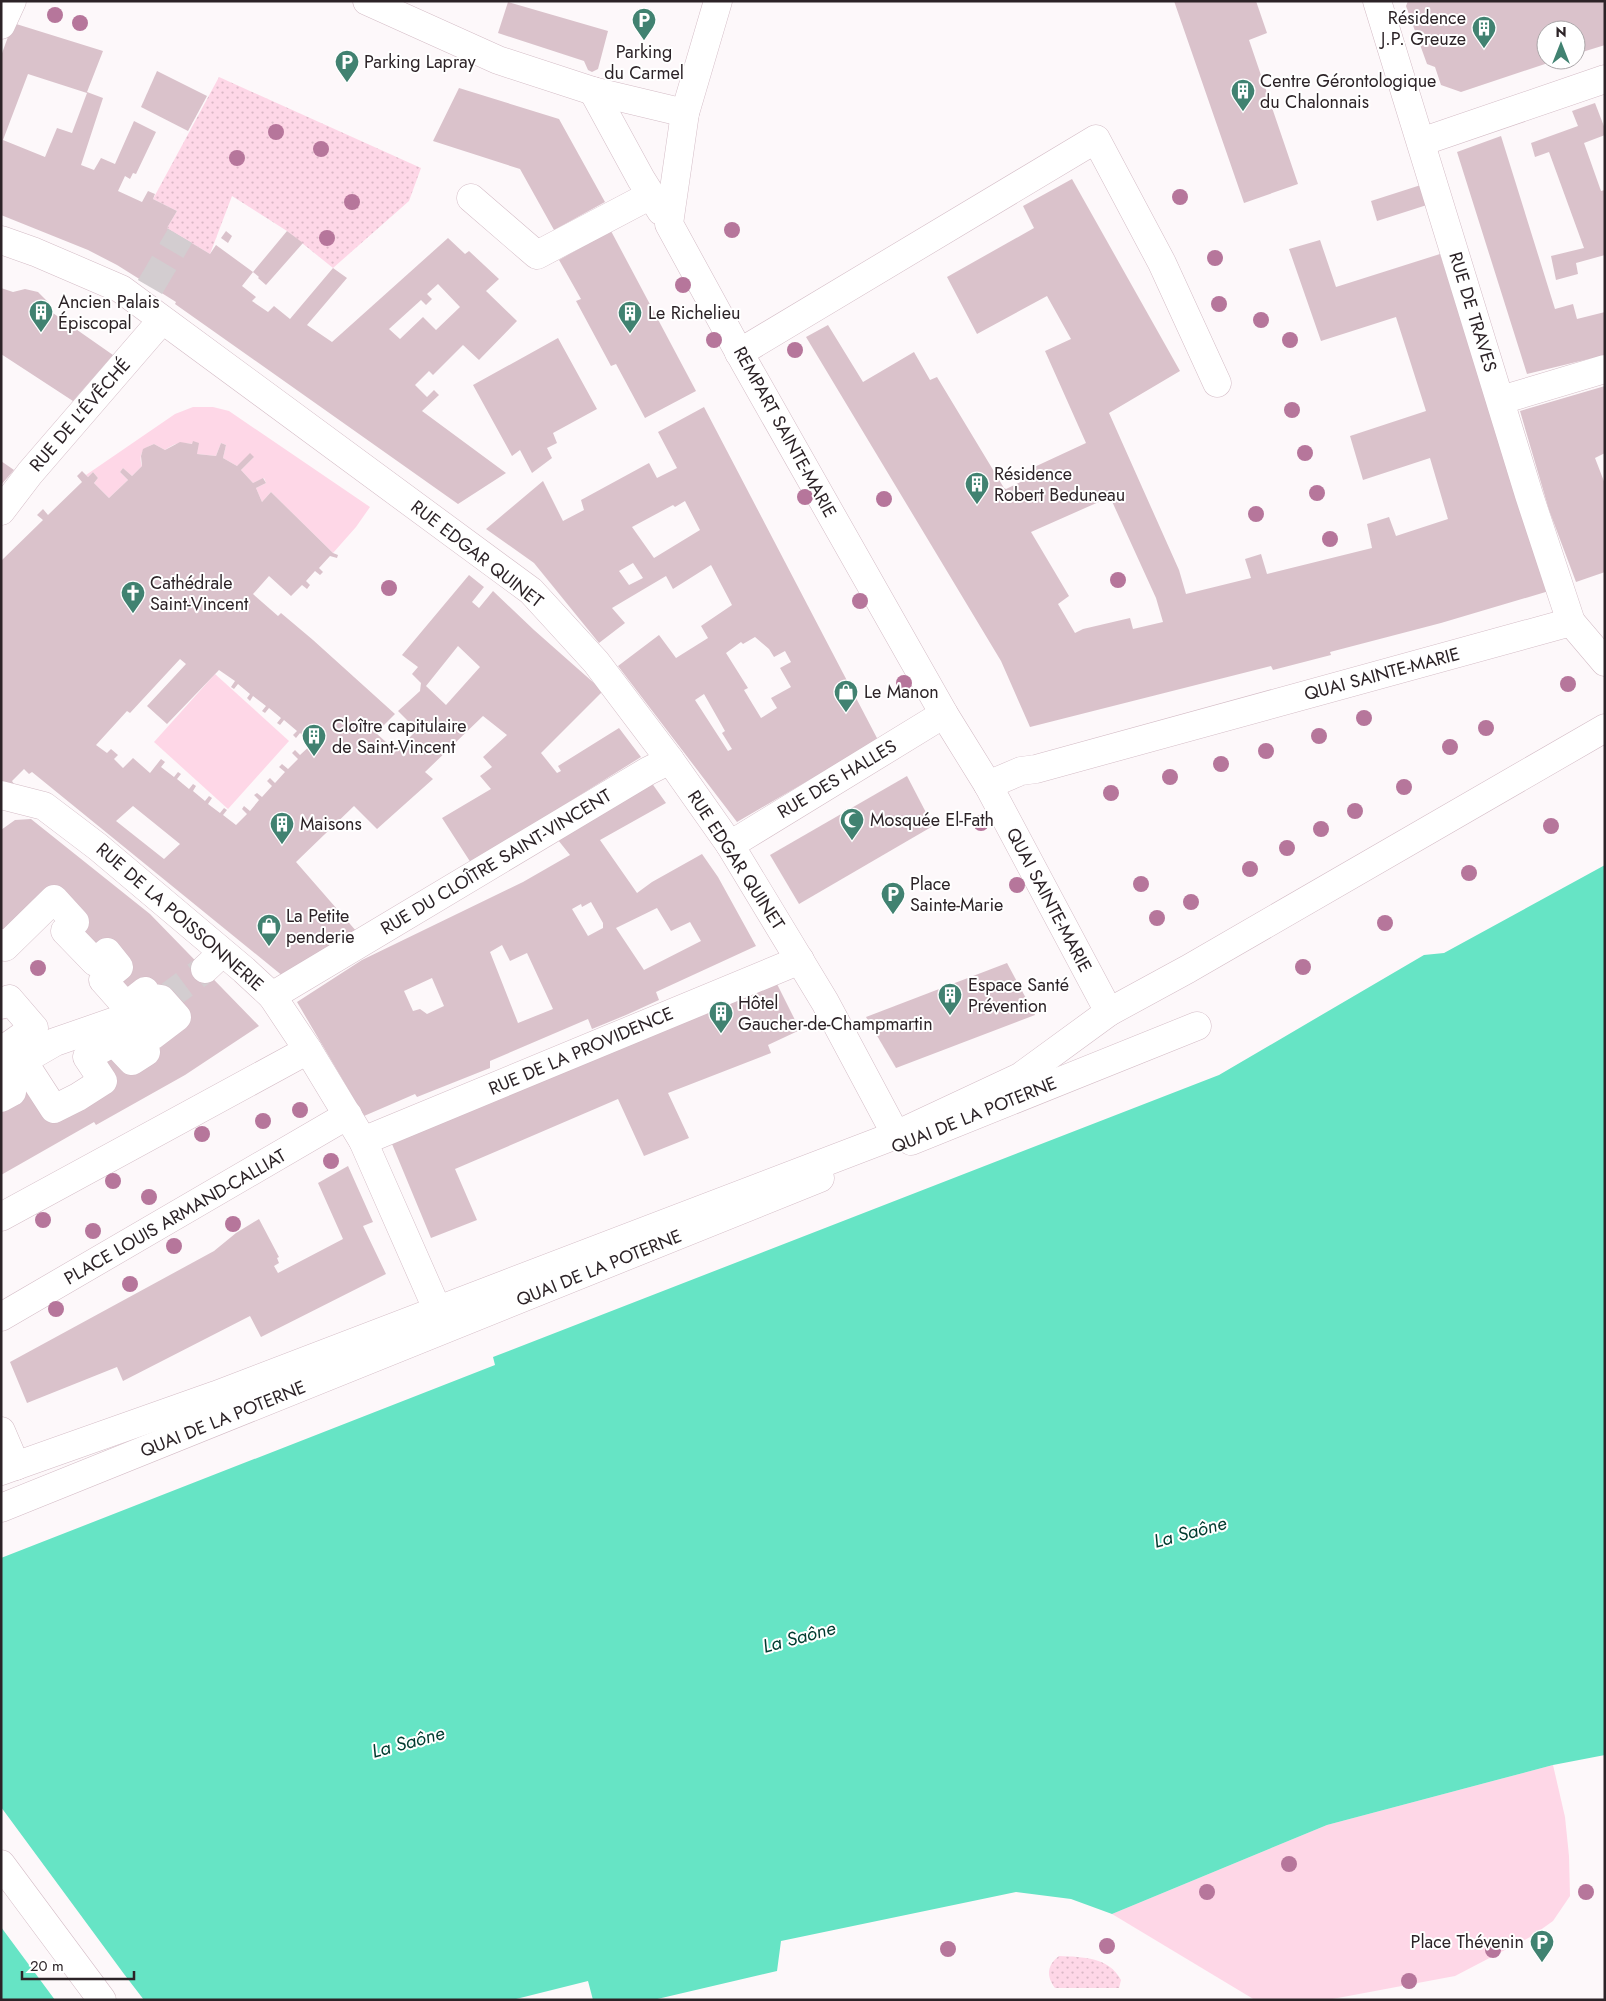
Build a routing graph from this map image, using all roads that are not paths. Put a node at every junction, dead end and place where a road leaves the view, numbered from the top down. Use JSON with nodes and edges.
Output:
{"nodes":[{"id":1,"x":12,"y":1,"type":"edge"},
{"id":2,"x":366,"y":1,"type":"edge"},
{"id":3,"x":718,"y":1,"type":"edge"},
{"id":4,"x":1377,"y":1,"type":"edge"},
{"id":5,"x":1,"y":25,"type":"edge"},
{"id":6,"x":1605,"y":79,"type":"edge"},
{"id":7,"x":593,"y":91,"type":"junction"},
{"id":8,"x":685,"y":113,"type":"junction"},
{"id":9,"x":1421,"y":142,"type":"junction"},
{"id":10,"x":651,"y":195,"type":"junction"},
{"id":11,"x":470,"y":198,"type":"dead end"},
{"id":12,"x":669,"y":224,"type":"junction"},
{"id":13,"x":1,"y":240,"type":"edge"},
{"id":14,"x":162,"y":320,"type":"junction"},
{"id":15,"x":740,"y":353,"type":"junction"},
{"id":16,"x":1605,"y":369,"type":"edge"},
{"id":17,"x":1217,"y":383,"type":"dead end"},
{"id":18,"x":1500,"y":400,"type":"junction"},
{"id":19,"x":1,"y":511,"type":"edge"},
{"id":20,"x":1571,"y":622,"type":"junction"},
{"id":21,"x":1605,"y":662,"type":"edge"},
{"id":22,"x":944,"y":714,"type":"junction"},
{"id":23,"x":1605,"y":728,"type":"edge"},
{"id":24,"x":670,"y":760,"type":"junction"},
{"id":25,"x":988,"y":785,"type":"junction"},
{"id":26,"x":1,"y":795,"type":"edge"},
{"id":27,"x":730,"y":845,"type":"junction"},
{"id":28,"x":1,"y":943,"type":"edge"},
{"id":29,"x":800,"y":960,"type":"junction"},
{"id":30,"x":272,"y":996,"type":"junction"},
{"id":31,"x":162,"y":1000,"type":"junction"},
{"id":32,"x":1,"y":1005,"type":"edge"},
{"id":33,"x":1108,"y":1012,"type":"junction"},
{"id":34,"x":1197,"y":1026,"type":"dead end"},
{"id":35,"x":308,"y":1050,"type":"junction"},
{"id":36,"x":1,"y":1051,"type":"edge"},
{"id":37,"x":1,"y":1073,"type":"edge"},
{"id":38,"x":1,"y":1098,"type":"edge"},
{"id":39,"x":348,"y":1115,"type":"junction"},
{"id":40,"x":896,"y":1135,"type":"junction"},
{"id":41,"x":363,"y":1141,"type":"junction"},
{"id":42,"x":1,"y":1217,"type":"edge"},
{"id":43,"x":437,"y":1309,"type":"junction"},
{"id":44,"x":1,"y":1317,"type":"edge"},
{"id":45,"x":1,"y":1431,"type":"edge"},
{"id":46,"x":8,"y":1468,"type":"edge"},
{"id":47,"x":1,"y":1508,"type":"edge"},
{"id":48,"x":1,"y":1864,"type":"edge"},
{"id":49,"x":102,"y":2000,"type":"edge"}],
"edges":[{"from":1,"to":5,"type":"street"},
{"from":2,"to":7,"type":"street"},
{"from":3,"to":8,"type":"street"},
{"from":4,"to":9,"type":"street","name":"RUE DE TRAVES"},
{"from":6,"to":9,"type":"street"},
{"from":7,"to":8,"type":"street"},
{"from":7,"to":10,"type":"street","name":"REMPART SAINTE-MARIE"},
{"from":8,"to":12,"type":"street"},
{"from":9,"to":18,"type":"street","name":"RUE DE TRAVES"},
{"from":10,"to":11,"type":"street"},
{"from":10,"to":12,"type":"street","name":"REMPART SAINTE-MARIE"},
{"from":12,"to":15,"type":"street","name":"REMPART SAINTE-MARIE"},
{"from":13,"to":14,"type":"street","name":"RUE EDGAR QUINET"},
{"from":14,"to":19,"type":"street","name":"RUE DE L'ÉVÊCHÉ"},
{"from":14,"to":24,"type":"street","name":"RUE EDGAR QUINET"},
{"from":15,"to":17,"type":"street"},
{"from":15,"to":22,"type":"street","name":"REMPART SAINTE-MARIE"},
{"from":16,"to":18,"type":"street"},
{"from":18,"to":20,"type":"street","name":"RUE DE TRAVES"},
{"from":20,"to":21,"type":"street"},
{"from":20,"to":25,"type":"street","name":"QUAI SAINTE-MARIE"},
{"from":22,"to":25,"type":"street","name":"REMPART SAINTE-MARIE"},
{"from":22,"to":27,"type":"street","name":"RUE DES HALLES"},
{"from":23,"to":33,"type":"street"},
{"from":24,"to":27,"type":"street","name":"RUE EDGAR QUINET"},
{"from":24,"to":30,"type":"street","name":"RUE DU CLOÎTRE SAINT-VINCENT"},
{"from":25,"to":33,"type":"street","name":"QUAI SAINTE-MARIE"},
{"from":26,"to":30,"type":"street","name":"RUE DE LA POISSONNERIE"},
{"from":27,"to":29,"type":"street","name":"RUE EDGAR QUINET"},
{"from":28,"to":31,"type":"street"},
{"from":29,"to":40,"type":"street","name":"RUE EDGAR QUINET"},
{"from":29,"to":41,"type":"street","name":"RUE DE LA PROVIDENCE"},
{"from":30,"to":35,"type":"street","name":"RUE DE LA POISSONNERIE"},
{"from":31,"to":37,"type":"street"},
{"from":31,"to":38,"type":"street"},
{"from":32,"to":36,"type":"street"},
{"from":33,"to":40,"type":"street","name":"QUAI DE LA POTERNE"},
{"from":34,"to":47,"type":"street","name":"QUAI DE LA POTERNE"},
{"from":35,"to":39,"type":"street","name":"RUE DE LA POISSONNERIE"},
{"from":35,"to":42,"type":"street"},
{"from":39,"to":41,"type":"street","name":"RUE DE LA POISSONNERIE"},
{"from":39,"to":44,"type":"street","name":"PLACE LOUIS ARMAND-CALLIAT"},
{"from":40,"to":43,"type":"street","name":"QUAI DE LA POTERNE"},
{"from":41,"to":43,"type":"street","name":"RUE DE LA POISSONNERIE"},
{"from":43,"to":46,"type":"street","name":"QUAI DE LA POTERNE"},
{"from":45,"to":46,"type":"street"},
{"from":48,"to":49,"type":"street"}]}
